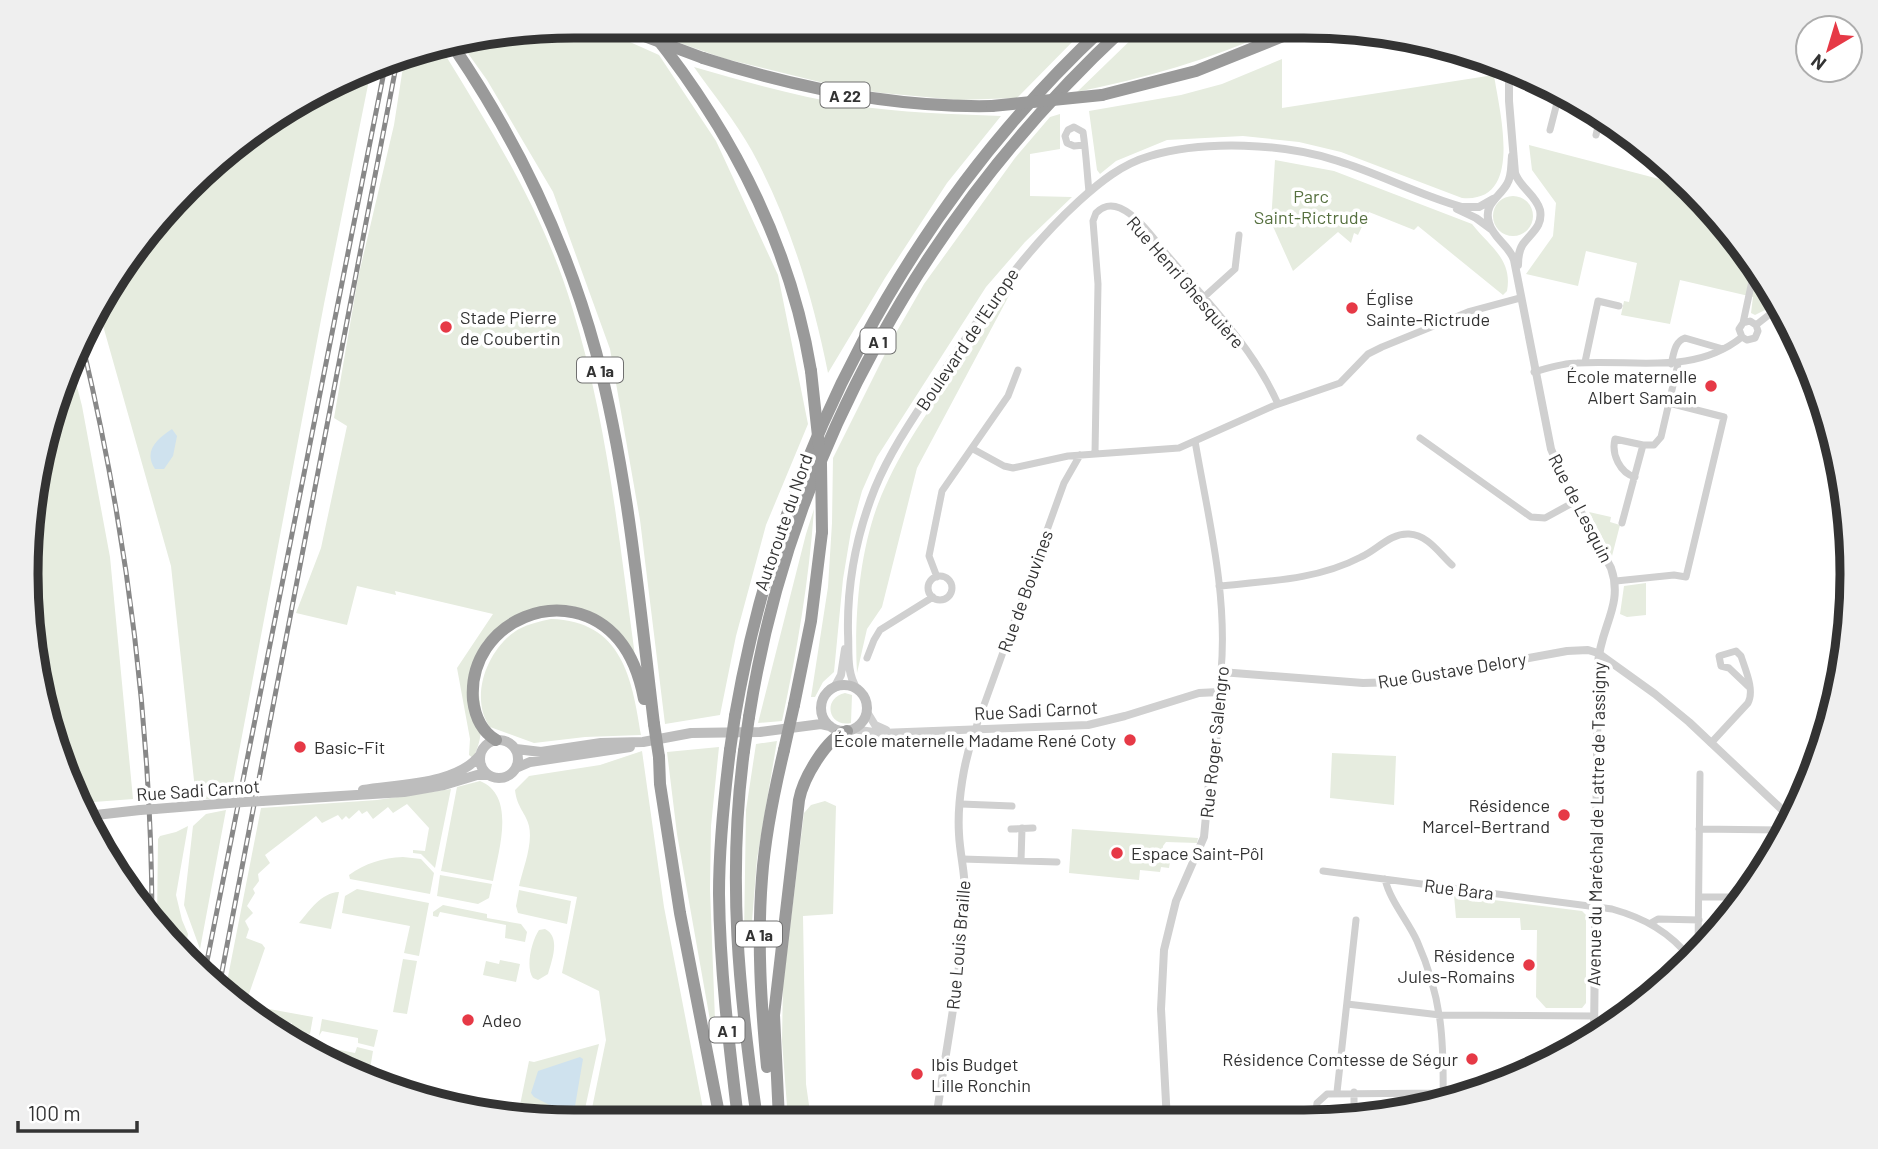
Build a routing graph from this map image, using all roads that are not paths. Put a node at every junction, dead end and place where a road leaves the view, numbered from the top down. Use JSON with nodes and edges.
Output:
{"nodes":[{"id":1,"x":650,"y":38,"type":"edge"},
{"id":2,"x":656,"y":38,"type":"edge"},
{"id":3,"x":1093,"y":38,"type":"edge"},
{"id":4,"x":1115,"y":38,"type":"edge"},
{"id":5,"x":1278,"y":38,"type":"edge"},
{"id":6,"x":457,"y":52,"type":"edge"},
{"id":7,"x":1509,"y":79,"type":"edge"},
{"id":8,"x":1557,"y":102,"type":"edge"},
{"id":9,"x":1597,"y":127,"type":"edge"},
{"id":10,"x":1550,"y":130,"type":"dead end"},
{"id":11,"x":1595,"y":135,"type":"dead end"},
{"id":12,"x":1084,"y":145,"type":"dead end"},
{"id":13,"x":1512,"y":156,"type":"junction"},
{"id":14,"x":1089,"y":192,"type":"junction"},
{"id":15,"x":1530,"y":194,"type":"junction"},
{"id":16,"x":1496,"y":197,"type":"junction"},
{"id":17,"x":1445,"y":202,"type":"junction"},
{"id":18,"x":1239,"y":235,"type":"dead end"},
{"id":19,"x":1496,"y":235,"type":"junction"},
{"id":20,"x":1530,"y":237,"type":"junction"},
{"id":21,"x":1517,"y":278,"type":"junction"},
{"id":22,"x":1752,"y":282,"type":"edge"},
{"id":23,"x":1204,"y":297,"type":"junction"},
{"id":24,"x":1520,"y":298,"type":"junction"},
{"id":25,"x":1619,"y":306,"type":"dead end"},
{"id":26,"x":1771,"y":313,"type":"edge"},
{"id":27,"x":1743,"y":323,"type":"junction"},
{"id":28,"x":1756,"y":325,"type":"junction"},
{"id":29,"x":1742,"y":337,"type":"junction"},
{"id":30,"x":1723,"y":349,"type":"junction"},
{"id":31,"x":1585,"y":362,"type":"junction"},
{"id":32,"x":1674,"y":364,"type":"junction"},
{"id":33,"x":1018,"y":370,"type":"dead end"},
{"id":34,"x":1534,"y":372,"type":"junction"},
{"id":35,"x":1669,"y":403,"type":"junction"},
{"id":36,"x":1278,"y":404,"type":"junction"},
{"id":37,"x":1420,"y":439,"type":"dead end"},
{"id":38,"x":1195,"y":441,"type":"junction"},
{"id":39,"x":1643,"y":445,"type":"junction"},
{"id":40,"x":973,"y":449,"type":"junction"},
{"id":41,"x":1095,"y":453,"type":"junction"},
{"id":42,"x":1080,"y":455,"type":"junction"},
{"id":43,"x":1635,"y":477,"type":"junction"},
{"id":44,"x":1576,"y":501,"type":"junction"},
{"id":45,"x":1622,"y":523,"type":"dead end"},
{"id":46,"x":1452,"y":565,"type":"dead end"},
{"id":47,"x":937,"y":576,"type":"junction"},
{"id":48,"x":1616,"y":581,"type":"junction"},
{"id":49,"x":1219,"y":586,"type":"junction"},
{"id":50,"x":933,"y":597,"type":"junction"},
{"id":51,"x":848,"y":626,"type":"junction"},
{"id":52,"x":1598,"y":653,"type":"junction"},
{"id":53,"x":867,"y":658,"type":"dead end"},
{"id":54,"x":1221,"y":671,"type":"junction"},
{"id":55,"x":834,"y":688,"type":"junction"},
{"id":56,"x":1750,"y":688,"type":"junction"},
{"id":57,"x":857,"y":689,"type":"junction"},
{"id":58,"x":1219,"y":692,"type":"junction"},
{"id":59,"x":822,"y":704,"type":"junction"},
{"id":60,"x":867,"y":712,"type":"junction"},
{"id":61,"x":651,"y":724,"type":"junction"},
{"id":62,"x":830,"y":726,"type":"junction"},
{"id":63,"x":792,"y":728,"type":"junction"},
{"id":64,"x":849,"y":730,"type":"junction"},
{"id":65,"x":975,"y":730,"type":"junction"},
{"id":66,"x":892,"y":731,"type":"junction"},
{"id":67,"x":496,"y":740,"type":"junction"},
{"id":68,"x":643,"y":741,"type":"junction"},
{"id":69,"x":1711,"y":743,"type":"junction"},
{"id":70,"x":516,"y":749,"type":"junction"},
{"id":71,"x":480,"y":755,"type":"junction"},
{"id":72,"x":516,"y":768,"type":"junction"},
{"id":73,"x":1700,"y":774,"type":"dead end"},
{"id":74,"x":488,"y":775,"type":"junction"},
{"id":75,"x":312,"y":797,"type":"junction"},
{"id":76,"x":961,"y":804,"type":"junction"},
{"id":77,"x":1012,"y":806,"type":"dead end"},
{"id":78,"x":1784,"y":812,"type":"edge"},
{"id":79,"x":96,"y":815,"type":"edge"},
{"id":80,"x":1022,"y":828,"type":"junction"},
{"id":81,"x":1033,"y":828,"type":"dead end"},
{"id":82,"x":1011,"y":829,"type":"dead end"},
{"id":83,"x":1699,"y":829,"type":"junction"},
{"id":84,"x":1774,"y":830,"type":"edge"},
{"id":85,"x":962,"y":859,"type":"junction"},
{"id":86,"x":1021,"y":861,"type":"junction"},
{"id":87,"x":1057,"y":862,"type":"dead end"},
{"id":88,"x":1324,"y":871,"type":"dead end"},
{"id":89,"x":1385,"y":880,"type":"junction"},
{"id":90,"x":1699,"y":897,"type":"junction"},
{"id":91,"x":1732,"y":897,"type":"edge"},
{"id":92,"x":1595,"y":906,"type":"junction"},
{"id":93,"x":1356,"y":920,"type":"dead end"},
{"id":94,"x":1699,"y":920,"type":"junction"},
{"id":95,"x":1651,"y":923,"type":"junction"},
{"id":96,"x":1698,"y":937,"type":"edge"},
{"id":97,"x":1685,"y":952,"type":"edge"},
{"id":98,"x":1347,"y":1004,"type":"junction"},
{"id":99,"x":1440,"y":1015,"type":"junction"},
{"id":100,"x":1594,"y":1016,"type":"junction"},
{"id":101,"x":1594,"y":1025,"type":"edge"},
{"id":102,"x":1354,"y":1092,"type":"junction"},
{"id":103,"x":1443,"y":1092,"type":"edge"},
{"id":104,"x":1337,"y":1093,"type":"junction"},
{"id":105,"x":1438,"y":1093,"type":"edge"},
{"id":106,"x":1354,"y":1108,"type":"edge"},
{"id":107,"x":718,"y":1110,"type":"edge"},
{"id":108,"x":737,"y":1110,"type":"edge"},
{"id":109,"x":756,"y":1110,"type":"edge"},
{"id":110,"x":772,"y":1110,"type":"edge"},
{"id":111,"x":779,"y":1110,"type":"edge"},
{"id":112,"x":937,"y":1110,"type":"edge"},
{"id":113,"x":1166,"y":1110,"type":"edge"},
{"id":114,"x":1317,"y":1110,"type":"edge"}],
"edges":[{"from":1,"to":5,"type":"highway","number":"A 22","bridge":true},
{"from":2,"to":110,"type":"highway","number":"A 1a","bridge":true},
{"from":3,"to":108,"type":"highway","name":"Autoroute du Nord","number":"A 1","bridge":true},
{"from":4,"to":109,"type":"highway","name":"Autoroute du Nord","number":"A 1","bridge":true},
{"from":6,"to":61,"type":"highway","number":"A 1a"},
{"from":7,"to":13,"type":"street"},
{"from":8,"to":10,"type":"street"},
{"from":9,"to":11,"type":"street"},
{"from":12,"to":14,"type":"street"},
{"from":13,"to":15,"type":"street"},
{"from":13,"to":16,"type":"street"},
{"from":14,"to":17,"type":"street","name":"Boulevard de l'Europe"},
{"from":14,"to":51,"type":"street","name":"Boulevard de l'Europe"},
{"from":15,"to":16,"type":"street"},
{"from":15,"to":20,"type":"street"},
{"from":16,"to":17,"type":"street"},
{"from":16,"to":19,"type":"street"},
{"from":17,"to":19,"type":"street"},
{"from":18,"to":23,"type":"street"},
{"from":19,"to":20,"type":"street"},
{"from":19,"to":21,"type":"street","name":"Rue de Lesquin"},
{"from":20,"to":21,"type":"street","name":"Rue de Lesquin"},
{"from":21,"to":24,"type":"street","name":"Rue de Lesquin"},
{"from":22,"to":27,"type":"street"},
{"from":23,"to":36,"type":"street","name":"Rue Henri Ghesquière"},
{"from":23,"to":41,"type":"street","name":"Rue Henri Ghesquière"},
{"from":24,"to":34,"type":"street","name":"Rue de Lesquin"},
{"from":24,"to":36,"type":"street"},
{"from":25,"to":31,"type":"street"},
{"from":26,"to":28,"type":"street"},
{"from":27,"to":28,"type":"street"},
{"from":27,"to":29,"type":"street"},
{"from":28,"to":29,"type":"street"},
{"from":29,"to":30,"type":"street"},
{"from":30,"to":32,"type":"street"},
{"from":30,"to":32,"type":"street"},
{"from":31,"to":32,"type":"street"},
{"from":31,"to":34,"type":"street"},
{"from":32,"to":35,"type":"street"},
{"from":33,"to":40,"type":"street"},
{"from":34,"to":44,"type":"street","name":"Rue de Lesquin"},
{"from":35,"to":39,"type":"street"},
{"from":35,"to":48,"type":"street"},
{"from":36,"to":38,"type":"street"},
{"from":37,"to":44,"type":"street"},
{"from":38,"to":41,"type":"street"},
{"from":38,"to":49,"type":"street","name":"Rue Roger Salengro"},
{"from":39,"to":43,"type":"street"},
{"from":39,"to":43,"type":"street"},
{"from":40,"to":42,"type":"street"},
{"from":40,"to":47,"type":"street"},
{"from":41,"to":42,"type":"street"},
{"from":42,"to":65,"type":"street","name":"Rue de Bouvines"},
{"from":43,"to":45,"type":"street"},
{"from":44,"to":48,"type":"street","name":"Rue de Lesquin"},
{"from":46,"to":49,"type":"street"},
{"from":47,"to":50,"type":"street"},
{"from":47,"to":50,"type":"street"},
{"from":48,"to":52,"type":"street","name":"Rue de Lesquin"},
{"from":49,"to":54,"type":"street","name":"Rue Roger Salengro"},
{"from":50,"to":53,"type":"street"},
{"from":51,"to":55,"type":"street","name":"Boulevard de l'Europe"},
{"from":51,"to":57,"type":"street","name":"Boulevard de l'Europe"},
{"from":52,"to":54,"type":"street","name":"Rue Gustave Delory"},
{"from":52,"to":69,"type":"street"},
{"from":52,"to":92,"type":"street","name":"Avenue du Maréchal de Lattre de Tassigny"},
{"from":54,"to":58,"type":"street","name":"Rue Roger Salengro"},
{"from":55,"to":57,"type":"main road"},
{"from":55,"to":59,"type":"main road"},
{"from":56,"to":56,"type":"street"},
{"from":56,"to":69,"type":"street"},
{"from":57,"to":60,"type":"main road"},
{"from":58,"to":65,"type":"street","name":"Rue Sadi Carnot"},
{"from":58,"to":113,"type":"street","name":"Rue Roger Salengro"},
{"from":59,"to":62,"type":"main road"},
{"from":59,"to":63,"type":"main road"},
{"from":60,"to":64,"type":"main road"},
{"from":60,"to":66,"type":"street"},
{"from":61,"to":67,"type":"highway"},
{"from":61,"to":107,"type":"highway","number":"A 1a","bridge":true},
{"from":62,"to":63,"type":"main road"},
{"from":62,"to":64,"type":"main road"},
{"from":63,"to":68,"type":"main road"},
{"from":64,"to":66,"type":"street","name":"Rue Sadi Carnot"},
{"from":64,"to":111,"type":"highway"},
{"from":65,"to":66,"type":"street","name":"Rue Sadi Carnot"},
{"from":65,"to":76,"type":"street","name":"Rue Louis Braille"},
{"from":67,"to":70,"type":"main road"},
{"from":67,"to":71,"type":"main road"},
{"from":68,"to":70,"type":"main road"},
{"from":68,"to":72,"type":"main road"},
{"from":69,"to":78,"type":"street"},
{"from":70,"to":72,"type":"main road"},
{"from":71,"to":74,"type":"main road"},
{"from":71,"to":75,"type":"main road","name":"Rue Sadi Carnot"},
{"from":72,"to":74,"type":"main road"},
{"from":73,"to":83,"type":"street"},
{"from":74,"to":75,"type":"main road","name":"Rue Sadi Carnot"},
{"from":75,"to":79,"type":"main road","name":"Rue Sadi Carnot","bridge":true},
{"from":76,"to":77,"type":"street"},
{"from":76,"to":85,"type":"street","name":"Rue Louis Braille"},
{"from":80,"to":81,"type":"street"},
{"from":80,"to":82,"type":"street"},
{"from":80,"to":86,"type":"street"},
{"from":83,"to":84,"type":"street"},
{"from":83,"to":90,"type":"street"},
{"from":85,"to":86,"type":"street"},
{"from":85,"to":112,"type":"street","name":"Rue Louis Braille"},
{"from":86,"to":87,"type":"street"},
{"from":88,"to":89,"type":"street","name":"Rue Bara"},
{"from":89,"to":92,"type":"street","name":"Rue Bara"},
{"from":89,"to":99,"type":"street"},
{"from":90,"to":91,"type":"street"},
{"from":90,"to":94,"type":"street"},
{"from":92,"to":95,"type":"street","name":"Rue Bara"},
{"from":92,"to":100,"type":"street","name":"Avenue du Maréchal de Lattre de Tassigny"},
{"from":93,"to":98,"type":"street"},
{"from":94,"to":95,"type":"street"},
{"from":94,"to":96,"type":"street"},
{"from":95,"to":97,"type":"street"},
{"from":98,"to":99,"type":"street"},
{"from":98,"to":104,"type":"street"},
{"from":99,"to":100,"type":"street"},
{"from":99,"to":103,"type":"street"},
{"from":100,"to":101,"type":"street","name":"Avenue du Maréchal de Lattre de Tassigny"},
{"from":102,"to":104,"type":"street"},
{"from":102,"to":105,"type":"street"},
{"from":102,"to":106,"type":"street"},
{"from":104,"to":114,"type":"street"}]}
